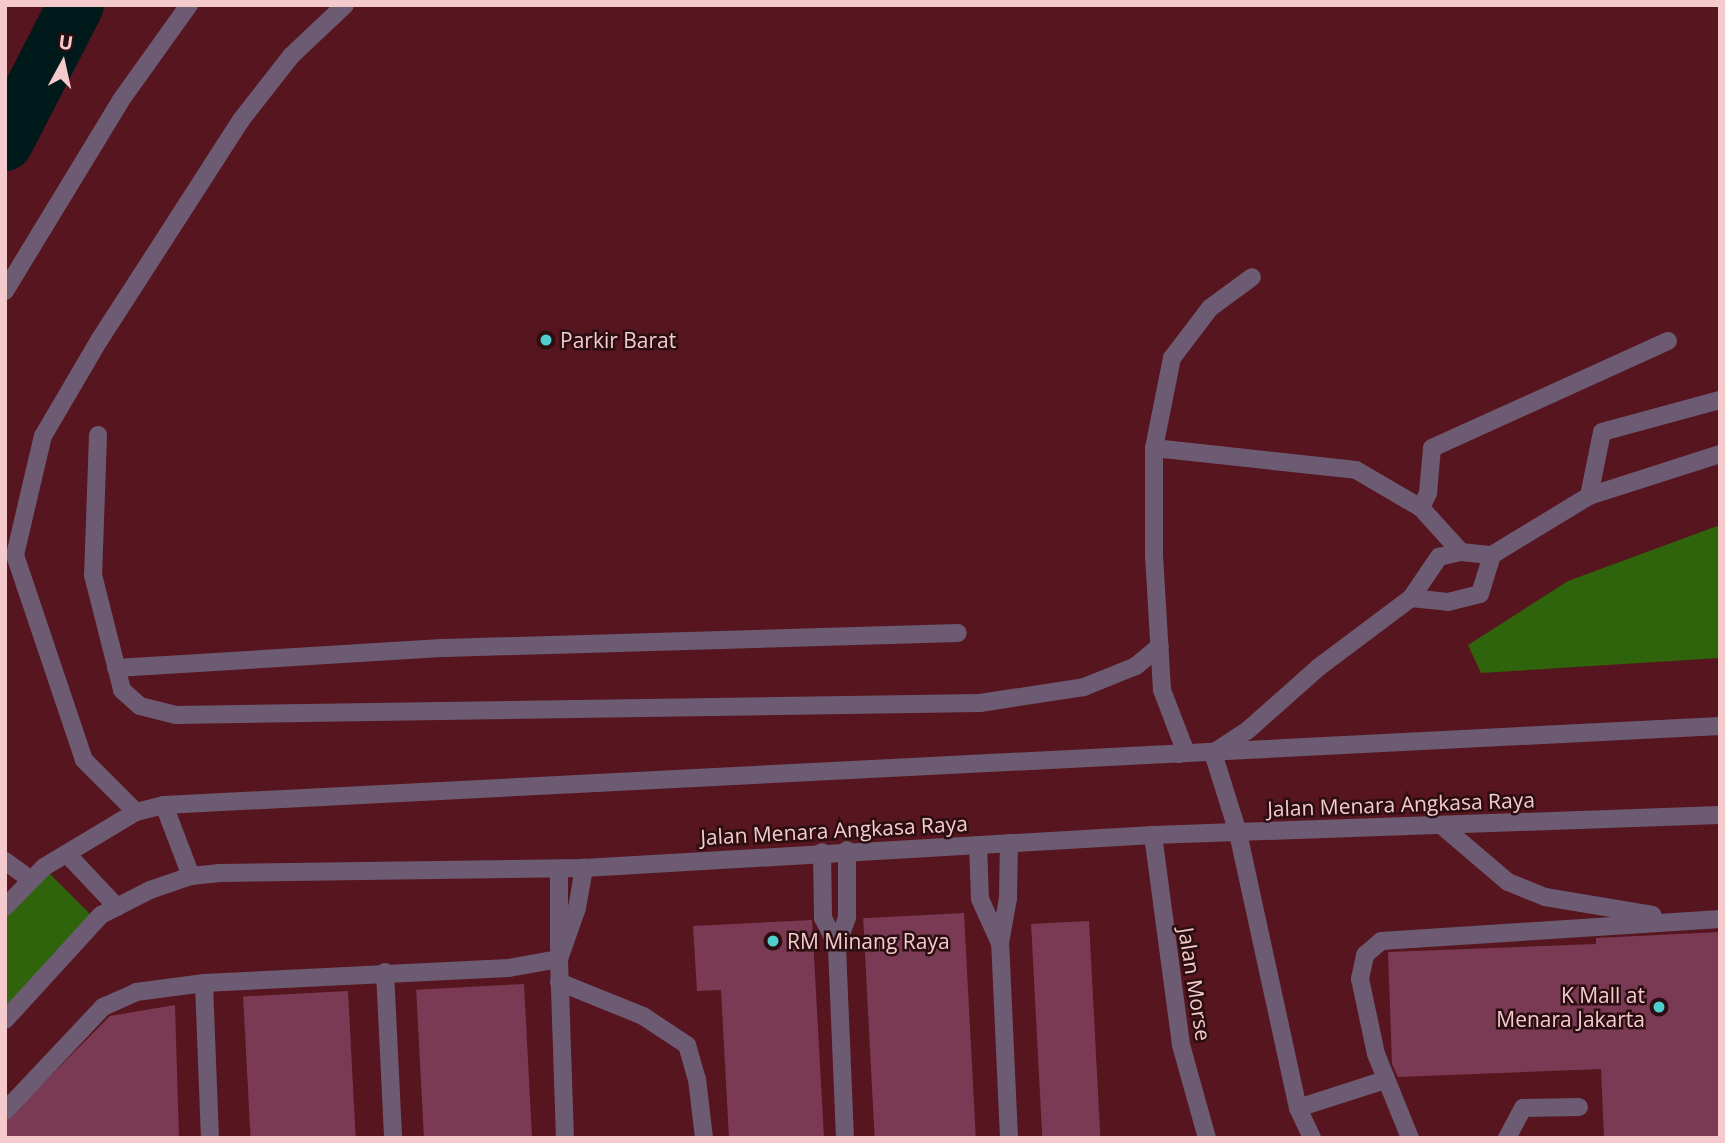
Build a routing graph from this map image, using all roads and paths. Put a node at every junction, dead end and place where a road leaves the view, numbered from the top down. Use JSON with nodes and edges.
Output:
{"nodes":[{"id":1,"x":189,"y":5,"type":"edge"},
{"id":2,"x":345,"y":5,"type":"edge"},
{"id":3,"x":1252,"y":277,"type":"dead end"},
{"id":4,"x":5,"y":291,"type":"edge"},
{"id":5,"x":1668,"y":341,"type":"dead end"},
{"id":6,"x":1720,"y":400,"type":"edge"},
{"id":7,"x":98,"y":435,"type":"dead end"},
{"id":8,"x":1154,"y":448,"type":"junction"},
{"id":9,"x":1720,"y":454,"type":"edge"},
{"id":10,"x":1589,"y":496,"type":"junction"},
{"id":11,"x":1421,"y":508,"type":"junction"},
{"id":12,"x":1461,"y":552,"type":"junction"},
{"id":13,"x":1492,"y":555,"type":"junction"},
{"id":14,"x":1411,"y":598,"type":"junction"},
{"id":15,"x":958,"y":633,"type":"dead end"},
{"id":16,"x":1160,"y":646,"type":"junction"},
{"id":17,"x":116,"y":668,"type":"junction"},
{"id":18,"x":1720,"y":726,"type":"edge"},
{"id":19,"x":1213,"y":753,"type":"junction"},
{"id":20,"x":1179,"y":754,"type":"junction"},
{"id":21,"x":164,"y":805,"type":"junction"},
{"id":22,"x":136,"y":812,"type":"junction"},
{"id":23,"x":1720,"y":815,"type":"edge"},
{"id":24,"x":1441,"y":825,"type":"junction"},
{"id":25,"x":1237,"y":833,"type":"junction"},
{"id":26,"x":1153,"y":835,"type":"junction"},
{"id":27,"x":1009,"y":843,"type":"junction"},
{"id":28,"x":978,"y":845,"type":"junction"},
{"id":29,"x":847,"y":850,"type":"junction"},
{"id":30,"x":822,"y":852,"type":"junction"},
{"id":31,"x":67,"y":854,"type":"junction"},
{"id":32,"x":5,"y":861,"type":"edge"},
{"id":33,"x":584,"y":868,"type":"junction"},
{"id":34,"x":559,"y":869,"type":"junction"},
{"id":35,"x":191,"y":876,"type":"junction"},
{"id":36,"x":31,"y":880,"type":"junction"},
{"id":37,"x":5,"y":907,"type":"edge"},
{"id":38,"x":117,"y":907,"type":"junction"},
{"id":39,"x":1711,"y":920,"type":"edge"},
{"id":40,"x":1000,"y":943,"type":"junction"},
{"id":41,"x":837,"y":945,"type":"junction"},
{"id":42,"x":559,"y":959,"type":"junction"},
{"id":43,"x":384,"y":972,"type":"junction"},
{"id":44,"x":559,"y":982,"type":"junction"},
{"id":45,"x":204,"y":983,"type":"junction"},
{"id":46,"x":5,"y":1020,"type":"edge"},
{"id":47,"x":1385,"y":1080,"type":"junction"},
{"id":48,"x":1578,"y":1107,"type":"dead end"},
{"id":49,"x":1298,"y":1108,"type":"junction"},
{"id":50,"x":5,"y":1111,"type":"edge"},
{"id":51,"x":210,"y":1138,"type":"edge"},
{"id":52,"x":393,"y":1138,"type":"edge"},
{"id":53,"x":565,"y":1138,"type":"edge"},
{"id":54,"x":704,"y":1138,"type":"edge"},
{"id":55,"x":845,"y":1138,"type":"edge"},
{"id":56,"x":1009,"y":1138,"type":"edge"},
{"id":57,"x":1207,"y":1138,"type":"edge"},
{"id":58,"x":1312,"y":1138,"type":"edge"},
{"id":59,"x":1410,"y":1138,"type":"edge"},
{"id":60,"x":1507,"y":1138,"type":"edge"}],
"edges":[{"from":1,"to":4,"type":"street"},
{"from":2,"to":22,"type":"street"},
{"from":3,"to":8,"type":"street"},
{"from":5,"to":11,"type":"street"},
{"from":6,"to":10,"type":"street"},
{"from":7,"to":17,"type":"street"},
{"from":8,"to":11,"type":"street"},
{"from":8,"to":16,"type":"street"},
{"from":9,"to":10,"type":"street"},
{"from":10,"to":13,"type":"street"},
{"from":11,"to":12,"type":"street"},
{"from":12,"to":13,"type":"street"},
{"from":12,"to":14,"type":"street"},
{"from":13,"to":14,"type":"street"},
{"from":14,"to":19,"type":"street"},
{"from":15,"to":17,"type":"street"},
{"from":16,"to":17,"type":"street"},
{"from":16,"to":20,"type":"street"},
{"from":18,"to":19,"type":"street"},
{"from":19,"to":20,"type":"street"},
{"from":19,"to":25,"type":"street"},
{"from":20,"to":21,"type":"street"},
{"from":21,"to":22,"type":"street"},
{"from":21,"to":35,"type":"street"},
{"from":22,"to":31,"type":"street"},
{"from":23,"to":24,"type":"street","name":"Jalan Menara Angkasa Raya"},
{"from":24,"to":25,"type":"street","name":"Jalan Menara Angkasa Raya"},
{"from":24,"to":39,"type":"street"},
{"from":25,"to":26,"type":"street","name":"Jalan Menara Angkasa Raya"},
{"from":25,"to":49,"type":"street"},
{"from":26,"to":27,"type":"street","name":"Jalan Menara Angkasa Raya"},
{"from":26,"to":57,"type":"street","name":"Jalan Morse"},
{"from":27,"to":28,"type":"street","name":"Jalan Menara Angkasa Raya"},
{"from":27,"to":40,"type":"street"},
{"from":28,"to":29,"type":"street","name":"Jalan Menara Angkasa Raya"},
{"from":28,"to":40,"type":"street"},
{"from":29,"to":30,"type":"street","name":"Jalan Menara Angkasa Raya"},
{"from":29,"to":41,"type":"street"},
{"from":30,"to":33,"type":"street","name":"Jalan Menara Angkasa Raya"},
{"from":30,"to":41,"type":"street"},
{"from":31,"to":36,"type":"street"},
{"from":31,"to":38,"type":"street"},
{"from":32,"to":36,"type":"street"},
{"from":33,"to":34,"type":"street","name":"Jalan Menara Angkasa Raya"},
{"from":33,"to":42,"type":"street"},
{"from":34,"to":35,"type":"street","name":"Jalan Menara Angkasa Raya"},
{"from":34,"to":42,"type":"street"},
{"from":35,"to":38,"type":"street","name":"Jalan Menara Angkasa Raya"},
{"from":36,"to":37,"type":"street"},
{"from":38,"to":46,"type":"street","name":"Jalan Menara Angkasa Raya"},
{"from":39,"to":47,"type":"street"},
{"from":40,"to":56,"type":"street"},
{"from":41,"to":55,"type":"street"},
{"from":42,"to":43,"type":"street"},
{"from":42,"to":44,"type":"street"},
{"from":43,"to":45,"type":"street"},
{"from":43,"to":52,"type":"street"},
{"from":44,"to":53,"type":"street"},
{"from":44,"to":54,"type":"street"},
{"from":45,"to":50,"type":"street"},
{"from":45,"to":51,"type":"street"},
{"from":47,"to":49,"type":"street"},
{"from":47,"to":59,"type":"street"},
{"from":48,"to":60,"type":"street"},
{"from":49,"to":58,"type":"street"}]}
